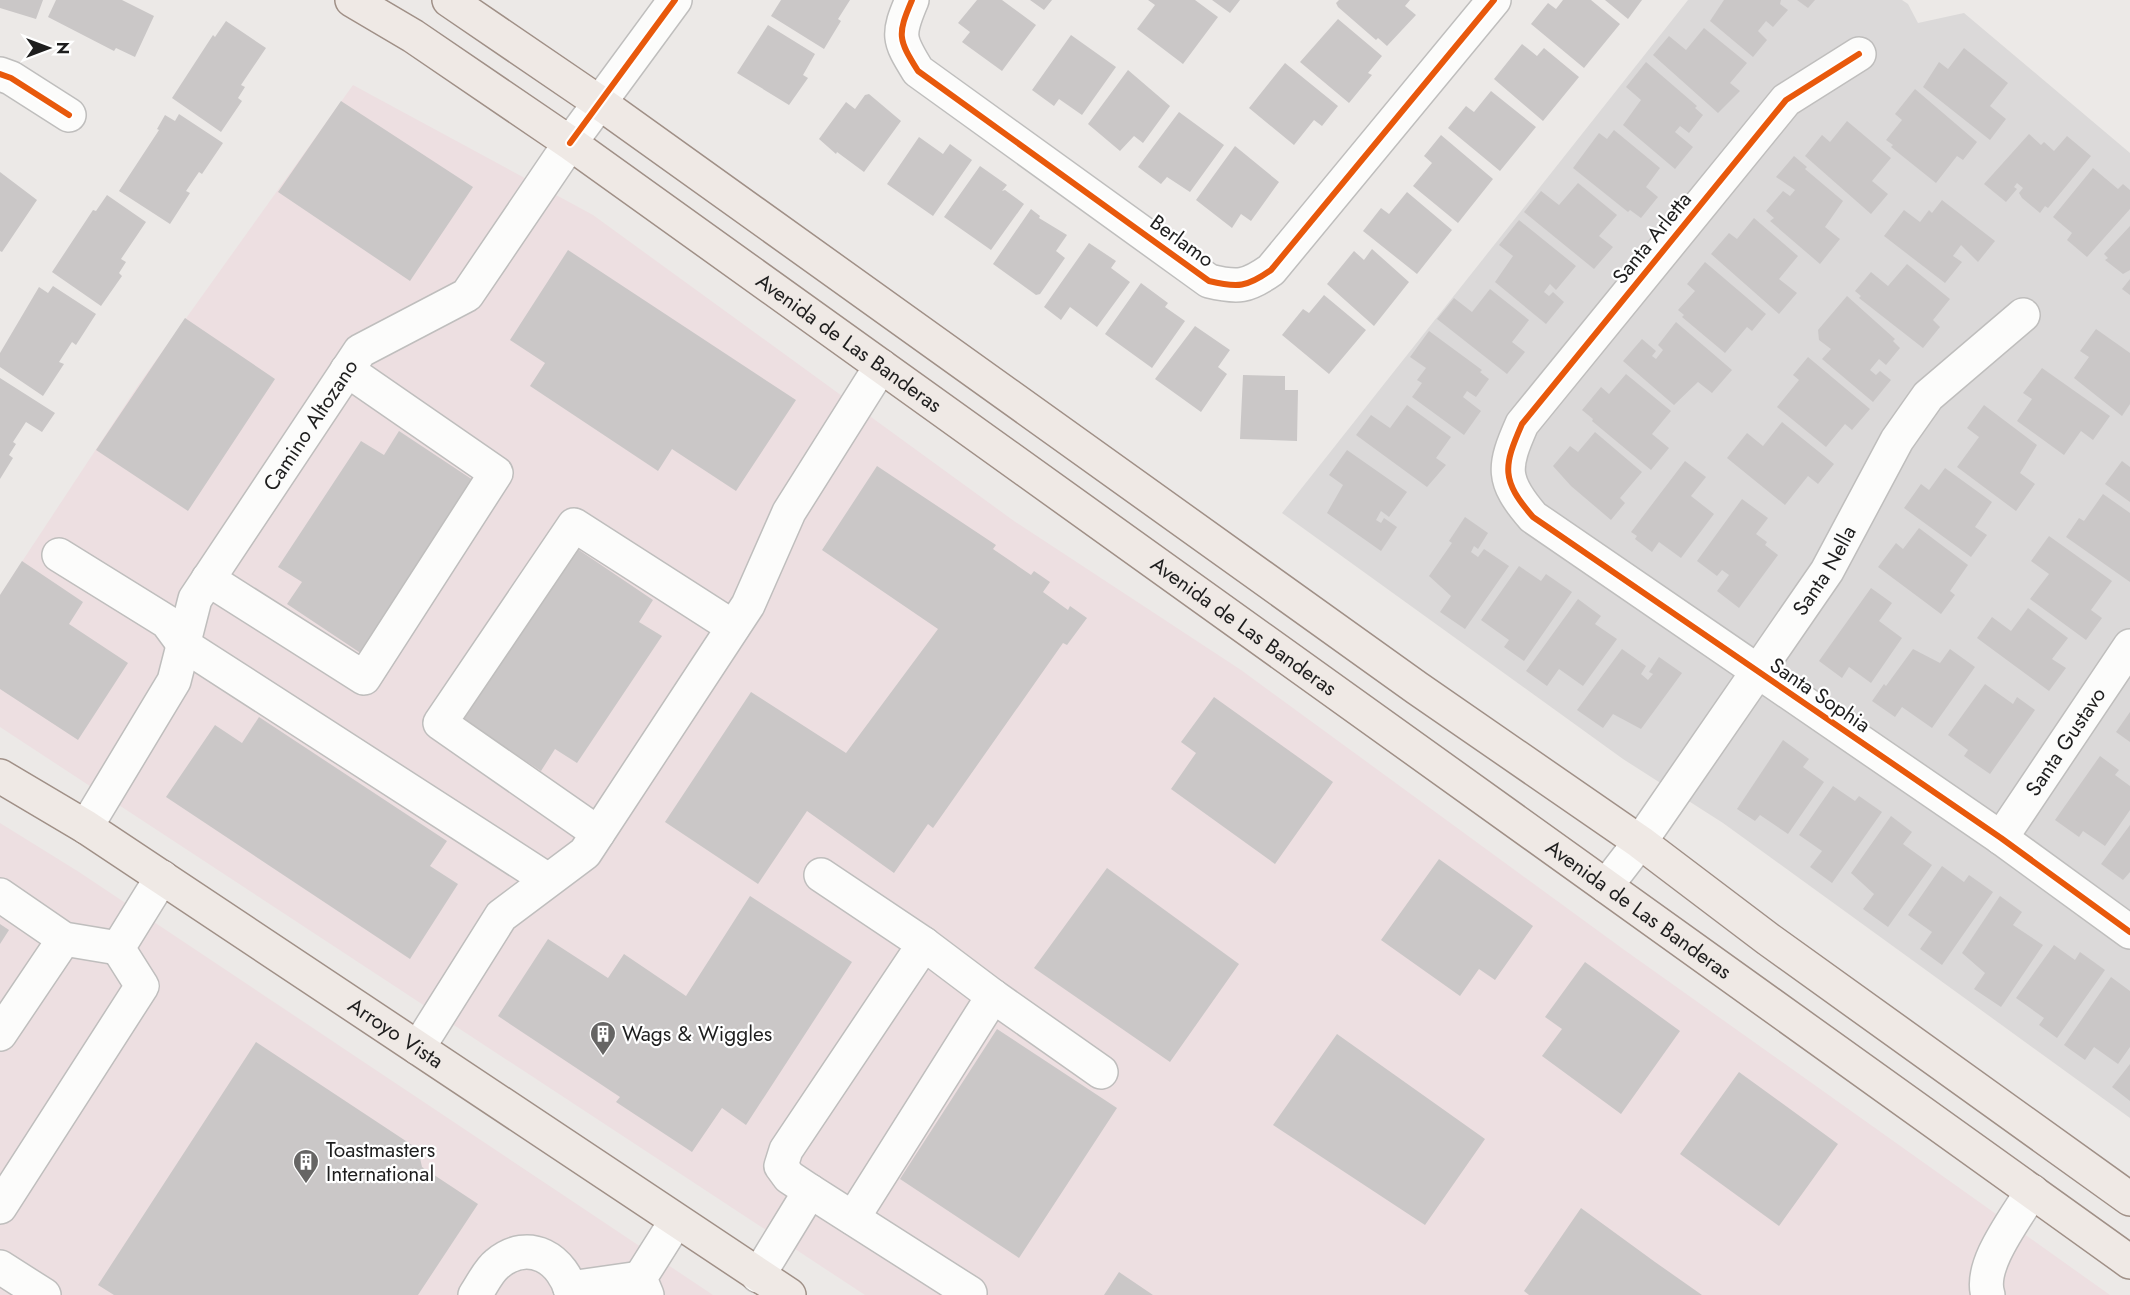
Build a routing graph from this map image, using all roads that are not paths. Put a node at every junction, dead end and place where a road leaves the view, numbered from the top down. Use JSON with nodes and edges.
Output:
{"nodes":[{"id":1,"x":352,"y":0,"type":"edge"},
{"id":2,"x":449,"y":0,"type":"edge"},
{"id":3,"x":675,"y":0,"type":"edge"},
{"id":4,"x":912,"y":0,"type":"edge"},
{"id":5,"x":1494,"y":0,"type":"edge"},
{"id":6,"x":1859,"y":54,"type":"dead end"},
{"id":7,"x":0,"y":74,"type":"edge"},
{"id":8,"x":600,"y":103,"type":"junction"},
{"id":9,"x":69,"y":115,"type":"dead end"},
{"id":10,"x":570,"y":144,"type":"junction"},
{"id":11,"x":2023,"y":315,"type":"dead end"},
{"id":12,"x":881,"y":366,"type":"junction"},
{"id":13,"x":346,"y":370,"type":"junction"},
{"id":14,"x":1508,"y":472,"type":"joint"},
{"id":15,"x":59,"y":555,"type":"dead end"},
{"id":16,"x":208,"y":579,"type":"junction"},
{"id":17,"x":734,"y":627,"type":"junction"},
{"id":18,"x":184,"y":645,"type":"junction"},
{"id":19,"x":2130,"y":646,"type":"edge"},
{"id":20,"x":1756,"y":672,"type":"junction"},
{"id":21,"x":0,"y":776,"type":"edge"},
{"id":22,"x":86,"y":827,"type":"junction"},
{"id":23,"x":598,"y":833,"type":"junction"},
{"id":24,"x":2001,"y":838,"type":"junction"},
{"id":25,"x":1640,"y":842,"type":"junction"},
{"id":26,"x":821,"y":875,"type":"dead end"},
{"id":27,"x":162,"y":878,"type":"junction"},
{"id":28,"x":548,"y":880,"type":"junction"},
{"id":29,"x":1606,"y":886,"type":"junction"},
{"id":30,"x":0,"y":895,"type":"edge"},
{"id":31,"x":2130,"y":932,"type":"edge"},
{"id":32,"x":64,"y":939,"type":"junction"},
{"id":33,"x":924,"y":944,"type":"junction"},
{"id":34,"x":118,"y":948,"type":"junction"},
{"id":35,"x":993,"y":996,"type":"junction"},
{"id":36,"x":0,"y":1034,"type":"edge"},
{"id":37,"x":418,"y":1048,"type":"junction"},
{"id":38,"x":1101,"y":1072,"type":"dead end"},
{"id":39,"x":810,"y":1191,"type":"junction"},
{"id":40,"x":2032,"y":1191,"type":"junction"},
{"id":41,"x":2130,"y":1199,"type":"edge"},
{"id":42,"x":0,"y":1207,"type":"edge"},
{"id":43,"x":853,"y":1218,"type":"junction"},
{"id":44,"x":676,"y":1221,"type":"junction"},
{"id":45,"x":2130,"y":1235,"type":"edge"},
{"id":46,"x":2130,"y":1262,"type":"edge"},
{"id":47,"x":0,"y":1266,"type":"edge"},
{"id":48,"x":758,"y":1276,"type":"junction"},
{"id":49,"x":644,"y":1286,"type":"edge"},
{"id":50,"x":571,"y":1292,"type":"edge"},
{"id":51,"x":970,"y":1293,"type":"dead end"},
{"id":52,"x":44,"y":1295,"type":"edge"},
{"id":53,"x":475,"y":1295,"type":"edge"},
{"id":54,"x":789,"y":1295,"type":"edge"},
{"id":55,"x":1988,"y":1295,"type":"edge"}],
"edges":[{"from":1,"to":10,"type":"main road","name":"Avenida de Las Banderas"},
{"from":2,"to":8,"type":"main road"},
{"from":3,"to":8,"type":"street","name":"Camino Altozano"},
{"from":4,"to":5,"type":"street","name":"Berlamo"},
{"from":6,"to":14,"type":"street","name":"Santa Arletta"},
{"from":7,"to":9,"type":"street"},
{"from":8,"to":10,"type":"street","name":"Camino Altozano"},
{"from":8,"to":25,"type":"main road"},
{"from":10,"to":12,"type":"main road","name":"Avenida de Las Banderas"},
{"from":10,"to":13,"type":"street","name":"Camino Altozano"},
{"from":11,"to":20,"type":"street","name":"Santa Nella"},
{"from":12,"to":17,"type":"street"},
{"from":12,"to":29,"type":"main road","name":"Avenida de Las Banderas"},
{"from":13,"to":16,"type":"street","name":"Camino Altozano"},
{"from":13,"to":16,"type":"street"},
{"from":14,"to":20,"type":"street","name":"Santa Sophia"},
{"from":15,"to":18,"type":"street"},
{"from":16,"to":18,"type":"street","name":"Camino Altozano"},
{"from":17,"to":23,"type":"street"},
{"from":17,"to":23,"type":"street"},
{"from":18,"to":22,"type":"street","name":"Camino Altozano"},
{"from":18,"to":28,"type":"street"},
{"from":19,"to":24,"type":"street","name":"Santa Gustavo"},
{"from":20,"to":24,"type":"street","name":"Santa Sophia"},
{"from":20,"to":25,"type":"street","name":"Santa Nella"},
{"from":21,"to":22,"type":"main road","name":"Arroyo Vista"},
{"from":22,"to":27,"type":"main road","name":"Arroyo Vista"},
{"from":23,"to":28,"type":"street"},
{"from":24,"to":31,"type":"street","name":"Santa Sophia"},
{"from":25,"to":29,"type":"street","name":"Santa Nella"},
{"from":25,"to":41,"type":"main road"},
{"from":26,"to":33,"type":"street"},
{"from":27,"to":34,"type":"street"},
{"from":27,"to":37,"type":"main road","name":"Arroyo Vista"},
{"from":28,"to":37,"type":"street"},
{"from":29,"to":40,"type":"main road","name":"Avenida de Las Banderas"},
{"from":30,"to":32,"type":"street"},
{"from":32,"to":34,"type":"street"},
{"from":32,"to":36,"type":"street"},
{"from":33,"to":35,"type":"street"},
{"from":33,"to":39,"type":"street"},
{"from":34,"to":42,"type":"street"},
{"from":35,"to":38,"type":"street"},
{"from":35,"to":43,"type":"street"},
{"from":37,"to":44,"type":"main road","name":"Arroyo Vista"},
{"from":39,"to":43,"type":"street"},
{"from":39,"to":48,"type":"street"},
{"from":40,"to":45,"type":"main road"},
{"from":40,"to":46,"type":"main road","name":"Avenida de Las Banderas"},
{"from":40,"to":55,"type":"street"},
{"from":43,"to":51,"type":"street"},
{"from":44,"to":48,"type":"main road","name":"Arroyo Vista"},
{"from":44,"to":49,"type":"street"},
{"from":47,"to":52,"type":"street"},
{"from":48,"to":54,"type":"main road","name":"Arroyo Vista"},
{"from":49,"to":50,"type":"street"},
{"from":50,"to":53,"type":"street"}]}
